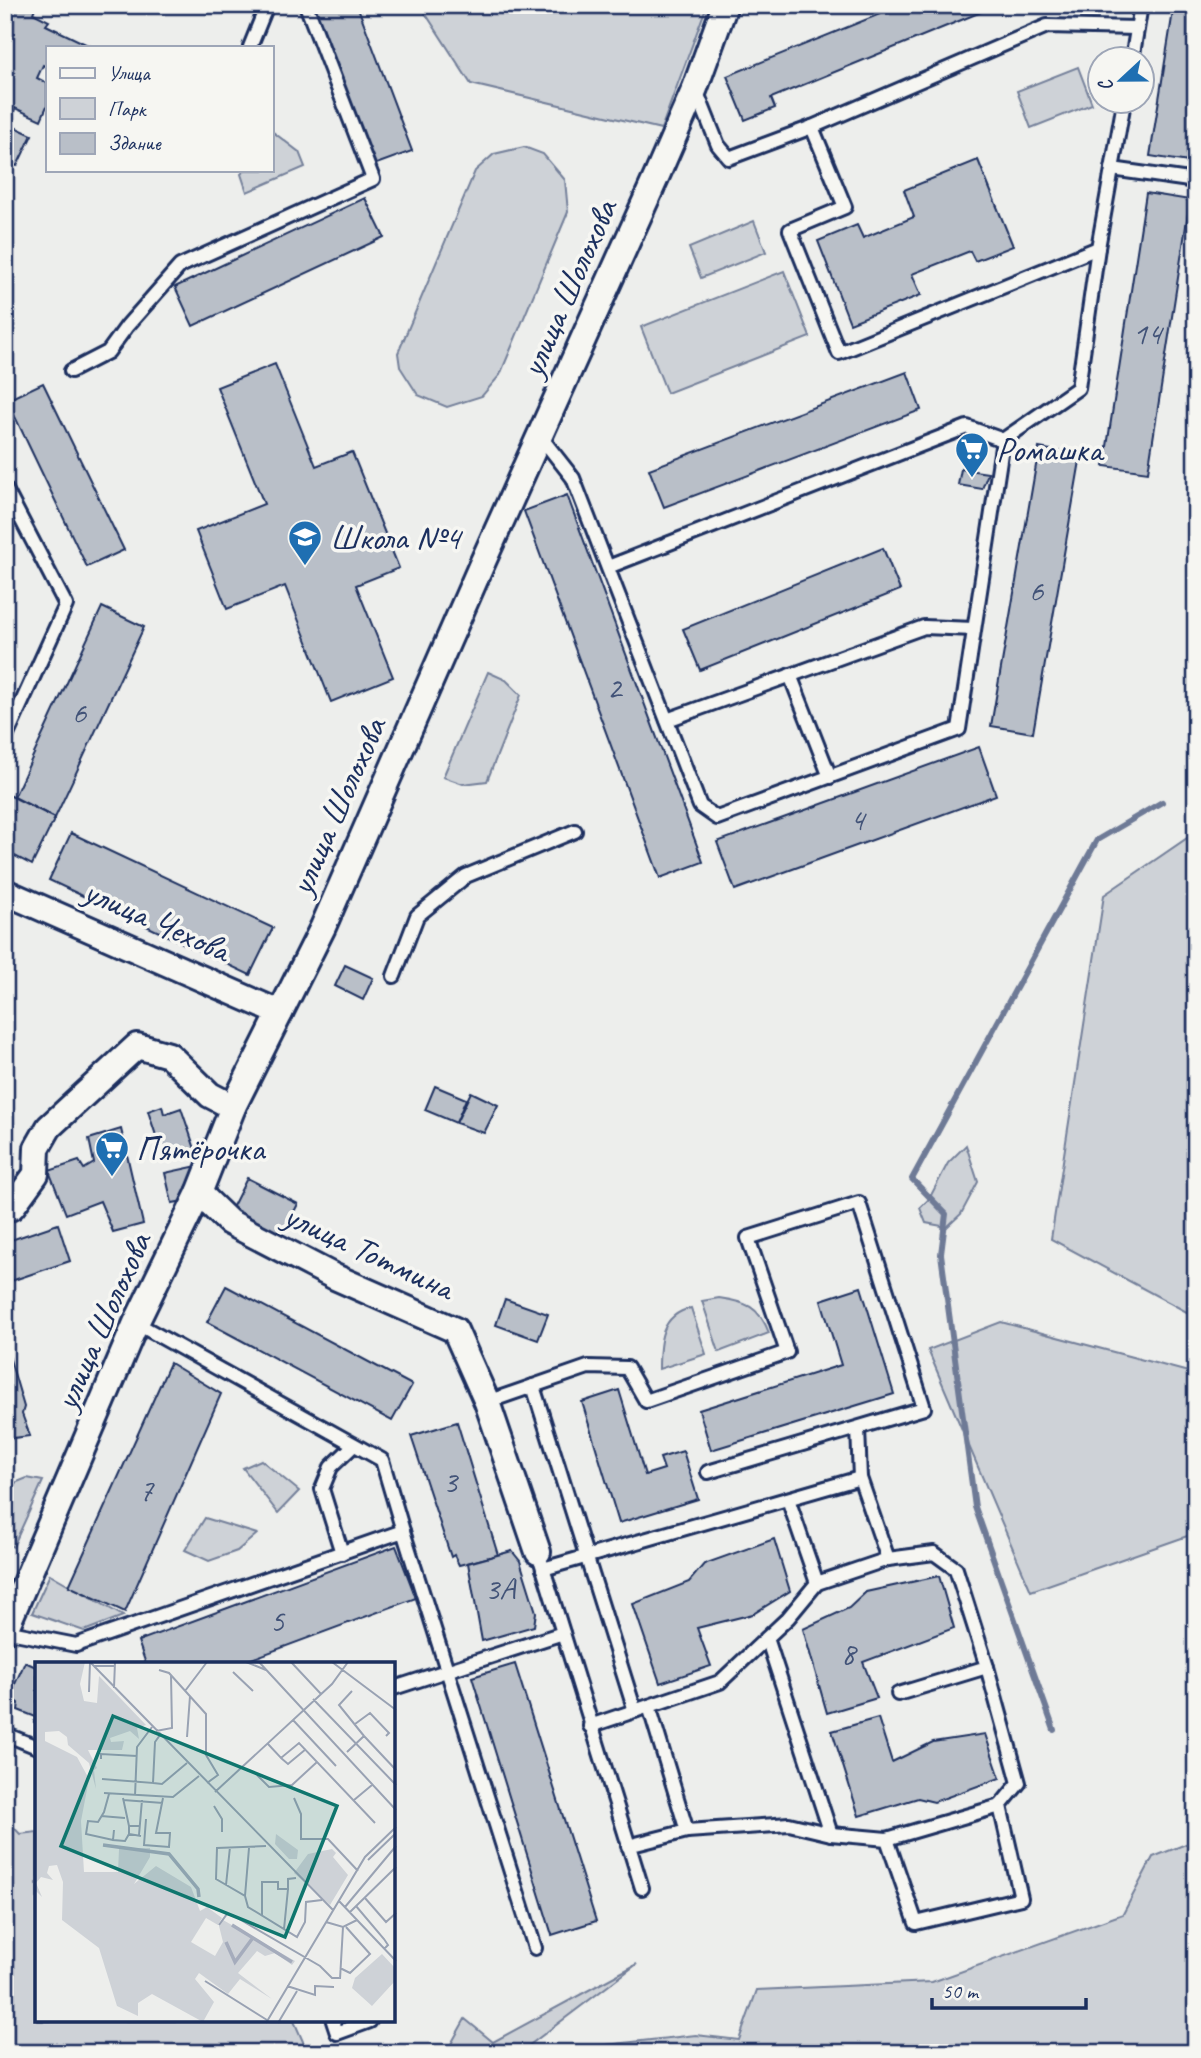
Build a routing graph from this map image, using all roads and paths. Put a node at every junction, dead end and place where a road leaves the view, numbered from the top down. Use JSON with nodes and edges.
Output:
{"nodes":[{"id":1,"x":267,"y":5,"type":"edge"},
{"id":2,"x":306,"y":5,"type":"edge"},
{"id":3,"x":724,"y":5,"type":"edge"},
{"id":4,"x":1141,"y":5,"type":"edge"},
{"id":5,"x":1137,"y":28,"type":"junction"},
{"id":6,"x":250,"y":46,"type":"edge"},
{"id":7,"x":1134,"y":46,"type":"edge"},
{"id":8,"x":695,"y":88,"type":"junction"},
{"id":9,"x":1121,"y":116,"type":"edge"},
{"id":10,"x":813,"y":127,"type":"junction"},
{"id":11,"x":1112,"y":169,"type":"junction"},
{"id":12,"x":1196,"y":181,"type":"edge"},
{"id":13,"x":1098,"y":248,"type":"junction"},
{"id":14,"x":71,"y":371,"type":"dead end"},
{"id":15,"x":540,"y":436,"type":"junction"},
{"id":16,"x":1003,"y":440,"type":"junction"},
{"id":17,"x":5,"y":488,"type":"edge"},
{"id":18,"x":608,"y":567,"type":"junction"},
{"id":19,"x":974,"y":629,"type":"junction"},
{"id":20,"x":790,"y":675,"type":"junction"},
{"id":21,"x":667,"y":720,"type":"junction"},
{"id":22,"x":6,"y":737,"type":"edge"},
{"id":23,"x":830,"y":777,"type":"junction"},
{"id":24,"x":575,"y":831,"type":"dead end"},
{"id":25,"x":5,"y":892,"type":"edge"},
{"id":26,"x":394,"y":976,"type":"dead end"},
{"id":27,"x":280,"y":1013,"type":"junction"},
{"id":28,"x":233,"y":1107,"type":"junction"},
{"id":29,"x":199,"y":1193,"type":"junction"},
{"id":30,"x":5,"y":1209,"type":"edge"},
{"id":31,"x":136,"y":1323,"type":"junction"},
{"id":32,"x":533,"y":1386,"type":"junction"},
{"id":33,"x":487,"y":1402,"type":"junction"},
{"id":34,"x":858,"y":1427,"type":"junction"},
{"id":35,"x":354,"y":1445,"type":"junction"},
{"id":36,"x":708,"y":1472,"type":"dead end"},
{"id":37,"x":860,"y":1478,"type":"junction"},
{"id":38,"x":788,"y":1499,"type":"junction"},
{"id":39,"x":403,"y":1531,"type":"junction"},
{"id":40,"x":342,"y":1552,"type":"junction"},
{"id":41,"x":587,"y":1556,"type":"junction"},
{"id":42,"x":888,"y":1559,"type":"junction"},
{"id":43,"x":540,"y":1560,"type":"junction"},
{"id":44,"x":817,"y":1583,"type":"junction"},
{"id":45,"x":5,"y":1631,"type":"edge"},
{"id":46,"x":563,"y":1633,"type":"junction"},
{"id":47,"x":767,"y":1638,"type":"junction"},
{"id":48,"x":987,"y":1667,"type":"junction"},
{"id":49,"x":447,"y":1670,"type":"junction"},
{"id":50,"x":396,"y":1687,"type":"edge"},
{"id":51,"x":898,"y":1694,"type":"dead end"},
{"id":52,"x":649,"y":1706,"type":"junction"},
{"id":53,"x":635,"y":1711,"type":"junction"},
{"id":54,"x":590,"y":1726,"type":"junction"},
{"id":55,"x":5,"y":1734,"type":"edge"},
{"id":56,"x":35,"y":1746,"type":"edge"},
{"id":57,"x":1000,"y":1806,"type":"junction"},
{"id":58,"x":687,"y":1831,"type":"junction"},
{"id":59,"x":831,"y":1834,"type":"junction"},
{"id":60,"x":887,"y":1839,"type":"junction"},
{"id":61,"x":628,"y":1846,"type":"junction"},
{"id":62,"x":642,"y":1888,"type":"dead end"},
{"id":63,"x":535,"y":1948,"type":"dead end"},
{"id":64,"x":334,"y":2023,"type":"edge"},
{"id":65,"x":364,"y":2023,"type":"edge"}],
"edges":[{"from":1,"to":6,"type":"lane"},
{"from":2,"to":14,"type":"lane"},
{"from":3,"to":8,"type":"street","name":"улица Шолохова"},
{"from":4,"to":5,"type":"lane"},
{"from":5,"to":7,"type":"lane"},
{"from":5,"to":10,"type":"lane"},
{"from":8,"to":10,"type":"lane"},
{"from":8,"to":15,"type":"street","name":"улица Шолохова"},
{"from":9,"to":11,"type":"lane"},
{"from":10,"to":13,"type":"lane"},
{"from":11,"to":12,"type":"lane"},
{"from":11,"to":13,"type":"lane"},
{"from":13,"to":16,"type":"lane"},
{"from":15,"to":18,"type":"lane"},
{"from":15,"to":27,"type":"street","name":"улица Шолохова"},
{"from":16,"to":18,"type":"lane"},
{"from":16,"to":19,"type":"lane"},
{"from":17,"to":22,"type":"lane"},
{"from":18,"to":21,"type":"lane"},
{"from":19,"to":20,"type":"lane"},
{"from":19,"to":23,"type":"lane"},
{"from":20,"to":21,"type":"lane"},
{"from":20,"to":23,"type":"lane"},
{"from":21,"to":23,"type":"lane"},
{"from":24,"to":26,"type":"lane"},
{"from":25,"to":27,"type":"street","name":"улица Чехова"},
{"from":27,"to":28,"type":"street","name":"улица Шолохова"},
{"from":28,"to":29,"type":"street","name":"улица Шолохова"},
{"from":28,"to":30,"type":"street"},
{"from":29,"to":31,"type":"street","name":"улица Шолохова"},
{"from":29,"to":33,"type":"street","name":"улица Тотмина"},
{"from":31,"to":35,"type":"lane"},
{"from":31,"to":45,"type":"street","name":"улица Шолохова"},
{"from":32,"to":33,"type":"lane"},
{"from":32,"to":34,"type":"lane"},
{"from":32,"to":41,"type":"lane"},
{"from":33,"to":43,"type":"street","name":"улица Тотмина"},
{"from":34,"to":36,"type":"lane"},
{"from":34,"to":37,"type":"lane"},
{"from":35,"to":39,"type":"lane"},
{"from":35,"to":40,"type":"lane"},
{"from":37,"to":38,"type":"lane"},
{"from":37,"to":42,"type":"lane"},
{"from":38,"to":41,"type":"lane"},
{"from":38,"to":44,"type":"lane"},
{"from":39,"to":40,"type":"lane"},
{"from":39,"to":49,"type":"lane"},
{"from":40,"to":45,"type":"lane"},
{"from":41,"to":43,"type":"lane"},
{"from":41,"to":53,"type":"lane"},
{"from":42,"to":44,"type":"lane"},
{"from":42,"to":48,"type":"lane"},
{"from":43,"to":46,"type":"lane"},
{"from":44,"to":47,"type":"lane"},
{"from":46,"to":49,"type":"lane"},
{"from":46,"to":54,"type":"lane"},
{"from":47,"to":52,"type":"lane"},
{"from":47,"to":59,"type":"lane"},
{"from":48,"to":51,"type":"lane"},
{"from":48,"to":57,"type":"lane"},
{"from":49,"to":50,"type":"lane"},
{"from":49,"to":63,"type":"lane"},
{"from":52,"to":53,"type":"lane"},
{"from":52,"to":58,"type":"lane"},
{"from":53,"to":54,"type":"lane"},
{"from":54,"to":61,"type":"lane"},
{"from":55,"to":56,"type":"lane"},
{"from":57,"to":60,"type":"lane"},
{"from":57,"to":60,"type":"lane"},
{"from":58,"to":59,"type":"lane"},
{"from":58,"to":61,"type":"lane"},
{"from":59,"to":60,"type":"lane"},
{"from":61,"to":62,"type":"lane"},
{"from":64,"to":65,"type":"lane"}]}
